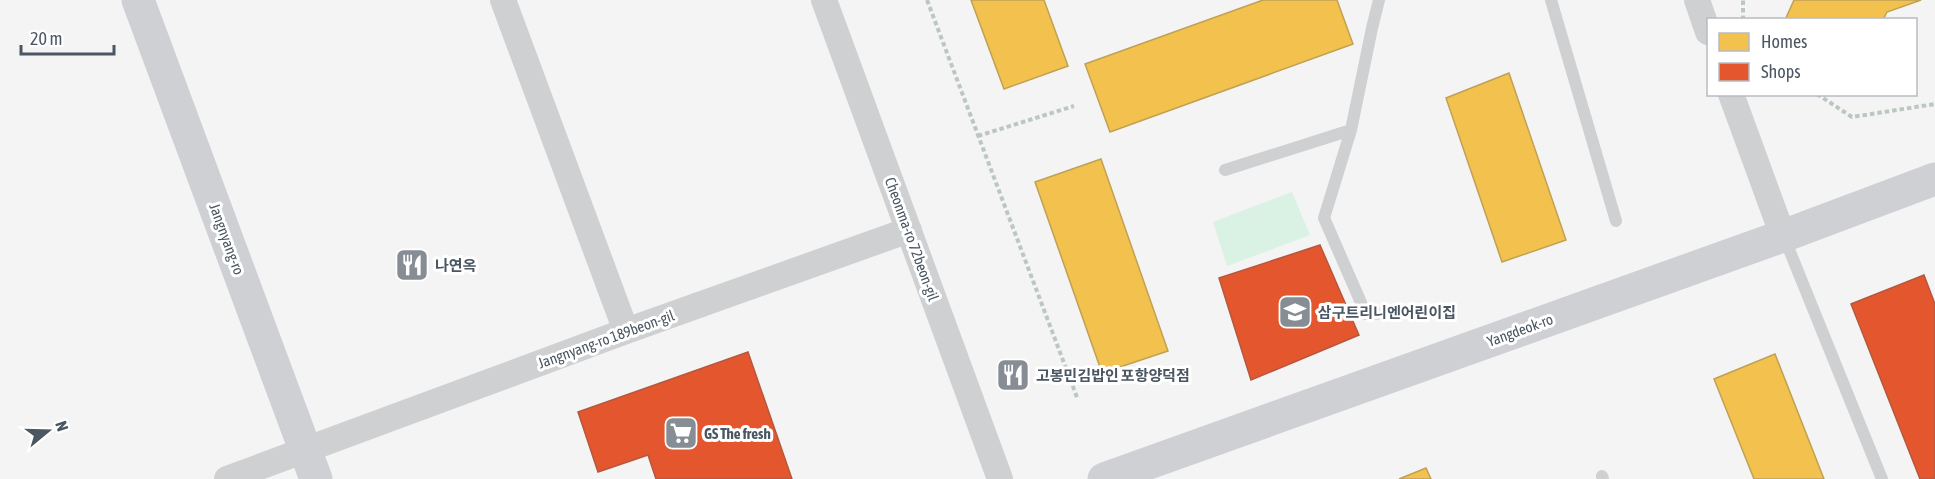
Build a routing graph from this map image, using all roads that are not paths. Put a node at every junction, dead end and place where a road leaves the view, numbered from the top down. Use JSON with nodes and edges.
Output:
{"nodes":[{"id":1,"x":138,"y":0,"type":"edge"},
{"id":2,"x":503,"y":0,"type":"edge"},
{"id":3,"x":824,"y":0,"type":"edge"},
{"id":4,"x":1379,"y":0,"type":"edge"},
{"id":5,"x":1551,"y":0,"type":"edge"},
{"id":6,"x":1697,"y":0,"type":"edge"},
{"id":7,"x":1707,"y":29,"type":"edge"},
{"id":8,"x":1732,"y":96,"type":"edge"},
{"id":9,"x":1351,"y":130,"type":"junction"},
{"id":10,"x":1226,"y":170,"type":"dead end"},
{"id":11,"x":1935,"y":179,"type":"edge"},
{"id":12,"x":1616,"y":221,"type":"dead end"},
{"id":13,"x":909,"y":230,"type":"junction"},
{"id":14,"x":1783,"y":236,"type":"junction"},
{"id":15,"x":1398,"y":314,"type":"dead end"},
{"id":16,"x":626,"y":331,"type":"junction"},
{"id":17,"x":310,"y":465,"type":"edge"},
{"id":18,"x":228,"y":479,"type":"edge"},
{"id":19,"x":1000,"y":479,"type":"edge"},
{"id":20,"x":1104,"y":479,"type":"edge"},
{"id":21,"x":1882,"y":479,"type":"edge"}],
"edges":[{"from":1,"to":17,"type":"street","name":"Jangnyang-ro"},
{"from":2,"to":16,"type":"street"},
{"from":3,"to":13,"type":"street","name":"Cheonma-ro 72beon-gil"},
{"from":4,"to":9,"type":"lane"},
{"from":5,"to":12,"type":"lane"},
{"from":6,"to":7,"type":"street"},
{"from":8,"to":14,"type":"street"},
{"from":9,"to":10,"type":"lane"},
{"from":9,"to":15,"type":"lane"},
{"from":11,"to":14,"type":"street","name":"Yangdeok-ro"},
{"from":13,"to":16,"type":"street","name":"Jangnyang-ro 189beon-gil"},
{"from":13,"to":19,"type":"street","name":"Cheonma-ro 72beon-gil"},
{"from":14,"to":20,"type":"street","name":"Yangdeok-ro"},
{"from":14,"to":21,"type":"lane"},
{"from":16,"to":17,"type":"street","name":"Jangnyang-ro 189beon-gil"},
{"from":17,"to":18,"type":"street","name":"Jangnyang-ro 189beon-gil"}]}
